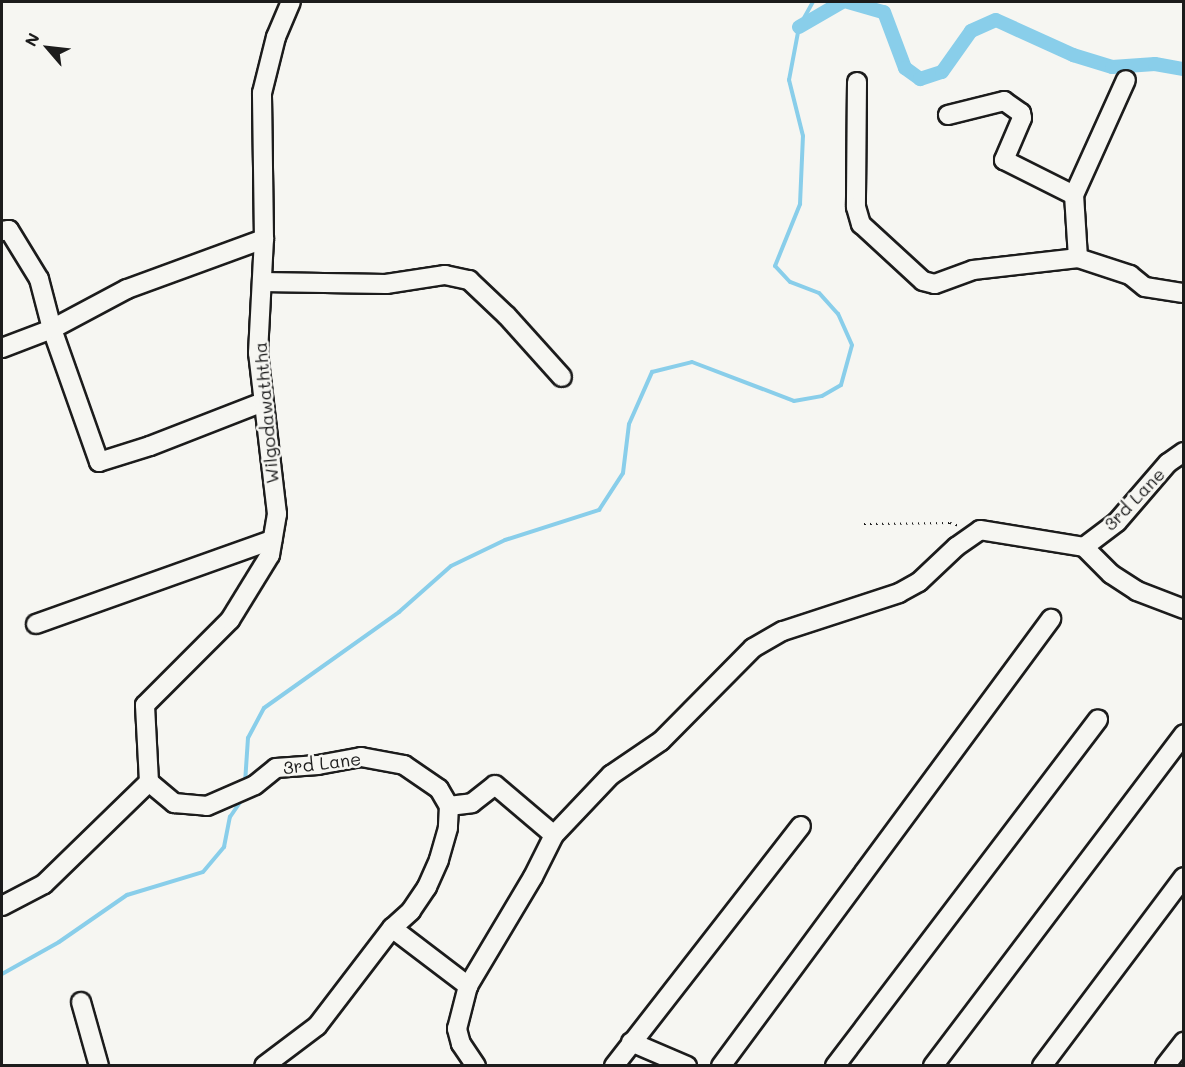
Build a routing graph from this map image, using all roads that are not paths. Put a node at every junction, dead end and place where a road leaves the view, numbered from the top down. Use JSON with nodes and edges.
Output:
{"nodes":[{"id":1,"x":291,"y":2,"type":"edge"},
{"id":2,"x":1126,"y":80,"type":"dead end"},
{"id":3,"x":857,"y":82,"type":"dead end"},
{"id":4,"x":948,"y":115,"type":"dead end"},
{"id":5,"x":1074,"y":195,"type":"junction"},
{"id":6,"x":2,"y":231,"type":"edge"},
{"id":7,"x":264,"y":238,"type":"junction"},
{"id":8,"x":1078,"y":258,"type":"junction"},
{"id":9,"x":262,"y":282,"type":"junction"},
{"id":10,"x":1184,"y":293,"type":"edge"},
{"id":11,"x":52,"y":328,"type":"junction"},
{"id":12,"x":2,"y":348,"type":"edge"},
{"id":13,"x":562,"y":377,"type":"dead end"},
{"id":14,"x":263,"y":402,"type":"junction"},
{"id":15,"x":1184,"y":452,"type":"edge"},
{"id":16,"x":272,"y":540,"type":"junction"},
{"id":17,"x":1084,"y":547,"type":"junction"},
{"id":18,"x":1184,"y":609,"type":"edge"},
{"id":19,"x":1051,"y":619,"type":"dead end"},
{"id":20,"x":36,"y":624,"type":"dead end"},
{"id":21,"x":1098,"y":720,"type":"dead end"},
{"id":22,"x":1184,"y":734,"type":"edge"},
{"id":23,"x":149,"y":782,"type":"junction"},
{"id":24,"x":449,"y":806,"type":"junction"},
{"id":25,"x":801,"y":826,"type":"dead end"},
{"id":26,"x":554,"y":835,"type":"junction"},
{"id":27,"x":1184,"y":877,"type":"edge"},
{"id":28,"x":2,"y":906,"type":"edge"},
{"id":29,"x":392,"y":928,"type":"junction"},
{"id":30,"x":468,"y":986,"type":"junction"},
{"id":31,"x":81,"y":1002,"type":"dead end"},
{"id":32,"x":631,"y":1042,"type":"junction"},
{"id":33,"x":1184,"y":1042,"type":"edge"},
{"id":34,"x":99,"y":1065,"type":"edge"},
{"id":35,"x":264,"y":1065,"type":"edge"},
{"id":36,"x":476,"y":1065,"type":"edge"},
{"id":37,"x":614,"y":1065,"type":"edge"},
{"id":38,"x":687,"y":1065,"type":"edge"},
{"id":39,"x":721,"y":1065,"type":"edge"},
{"id":40,"x":835,"y":1065,"type":"edge"},
{"id":41,"x":933,"y":1065,"type":"edge"},
{"id":42,"x":1042,"y":1065,"type":"edge"},
{"id":43,"x":1166,"y":1065,"type":"edge"}],
"edges":[{"from":1,"to":7,"type":"street","name":"Wilgodawaththa"},
{"from":2,"to":5,"type":"street"},
{"from":3,"to":8,"type":"street"},
{"from":4,"to":5,"type":"street"},
{"from":5,"to":8,"type":"street"},
{"from":6,"to":11,"type":"street"},
{"from":7,"to":9,"type":"street","name":"Wilgodawaththa"},
{"from":7,"to":11,"type":"street"},
{"from":8,"to":10,"type":"street"},
{"from":9,"to":13,"type":"street"},
{"from":9,"to":14,"type":"street","name":"Wilgodawaththa"},
{"from":11,"to":12,"type":"street"},
{"from":11,"to":14,"type":"street"},
{"from":14,"to":16,"type":"street","name":"Wilgodawaththa"},
{"from":15,"to":17,"type":"street","name":"3rd Lane"},
{"from":16,"to":20,"type":"street"},
{"from":16,"to":23,"type":"street","name":"Wilgodawaththa"},
{"from":17,"to":18,"type":"street"},
{"from":17,"to":26,"type":"street"},
{"from":19,"to":39,"type":"street"},
{"from":21,"to":40,"type":"street"},
{"from":22,"to":41,"type":"street"},
{"from":23,"to":24,"type":"street","name":"3rd Lane"},
{"from":23,"to":28,"type":"street"},
{"from":24,"to":26,"type":"street"},
{"from":24,"to":29,"type":"street"},
{"from":25,"to":32,"type":"street"},
{"from":26,"to":30,"type":"street"},
{"from":27,"to":42,"type":"street"},
{"from":29,"to":30,"type":"street"},
{"from":29,"to":35,"type":"street"},
{"from":30,"to":36,"type":"street"},
{"from":31,"to":34,"type":"street"},
{"from":32,"to":37,"type":"street"},
{"from":32,"to":38,"type":"street"},
{"from":33,"to":43,"type":"street"}]}
